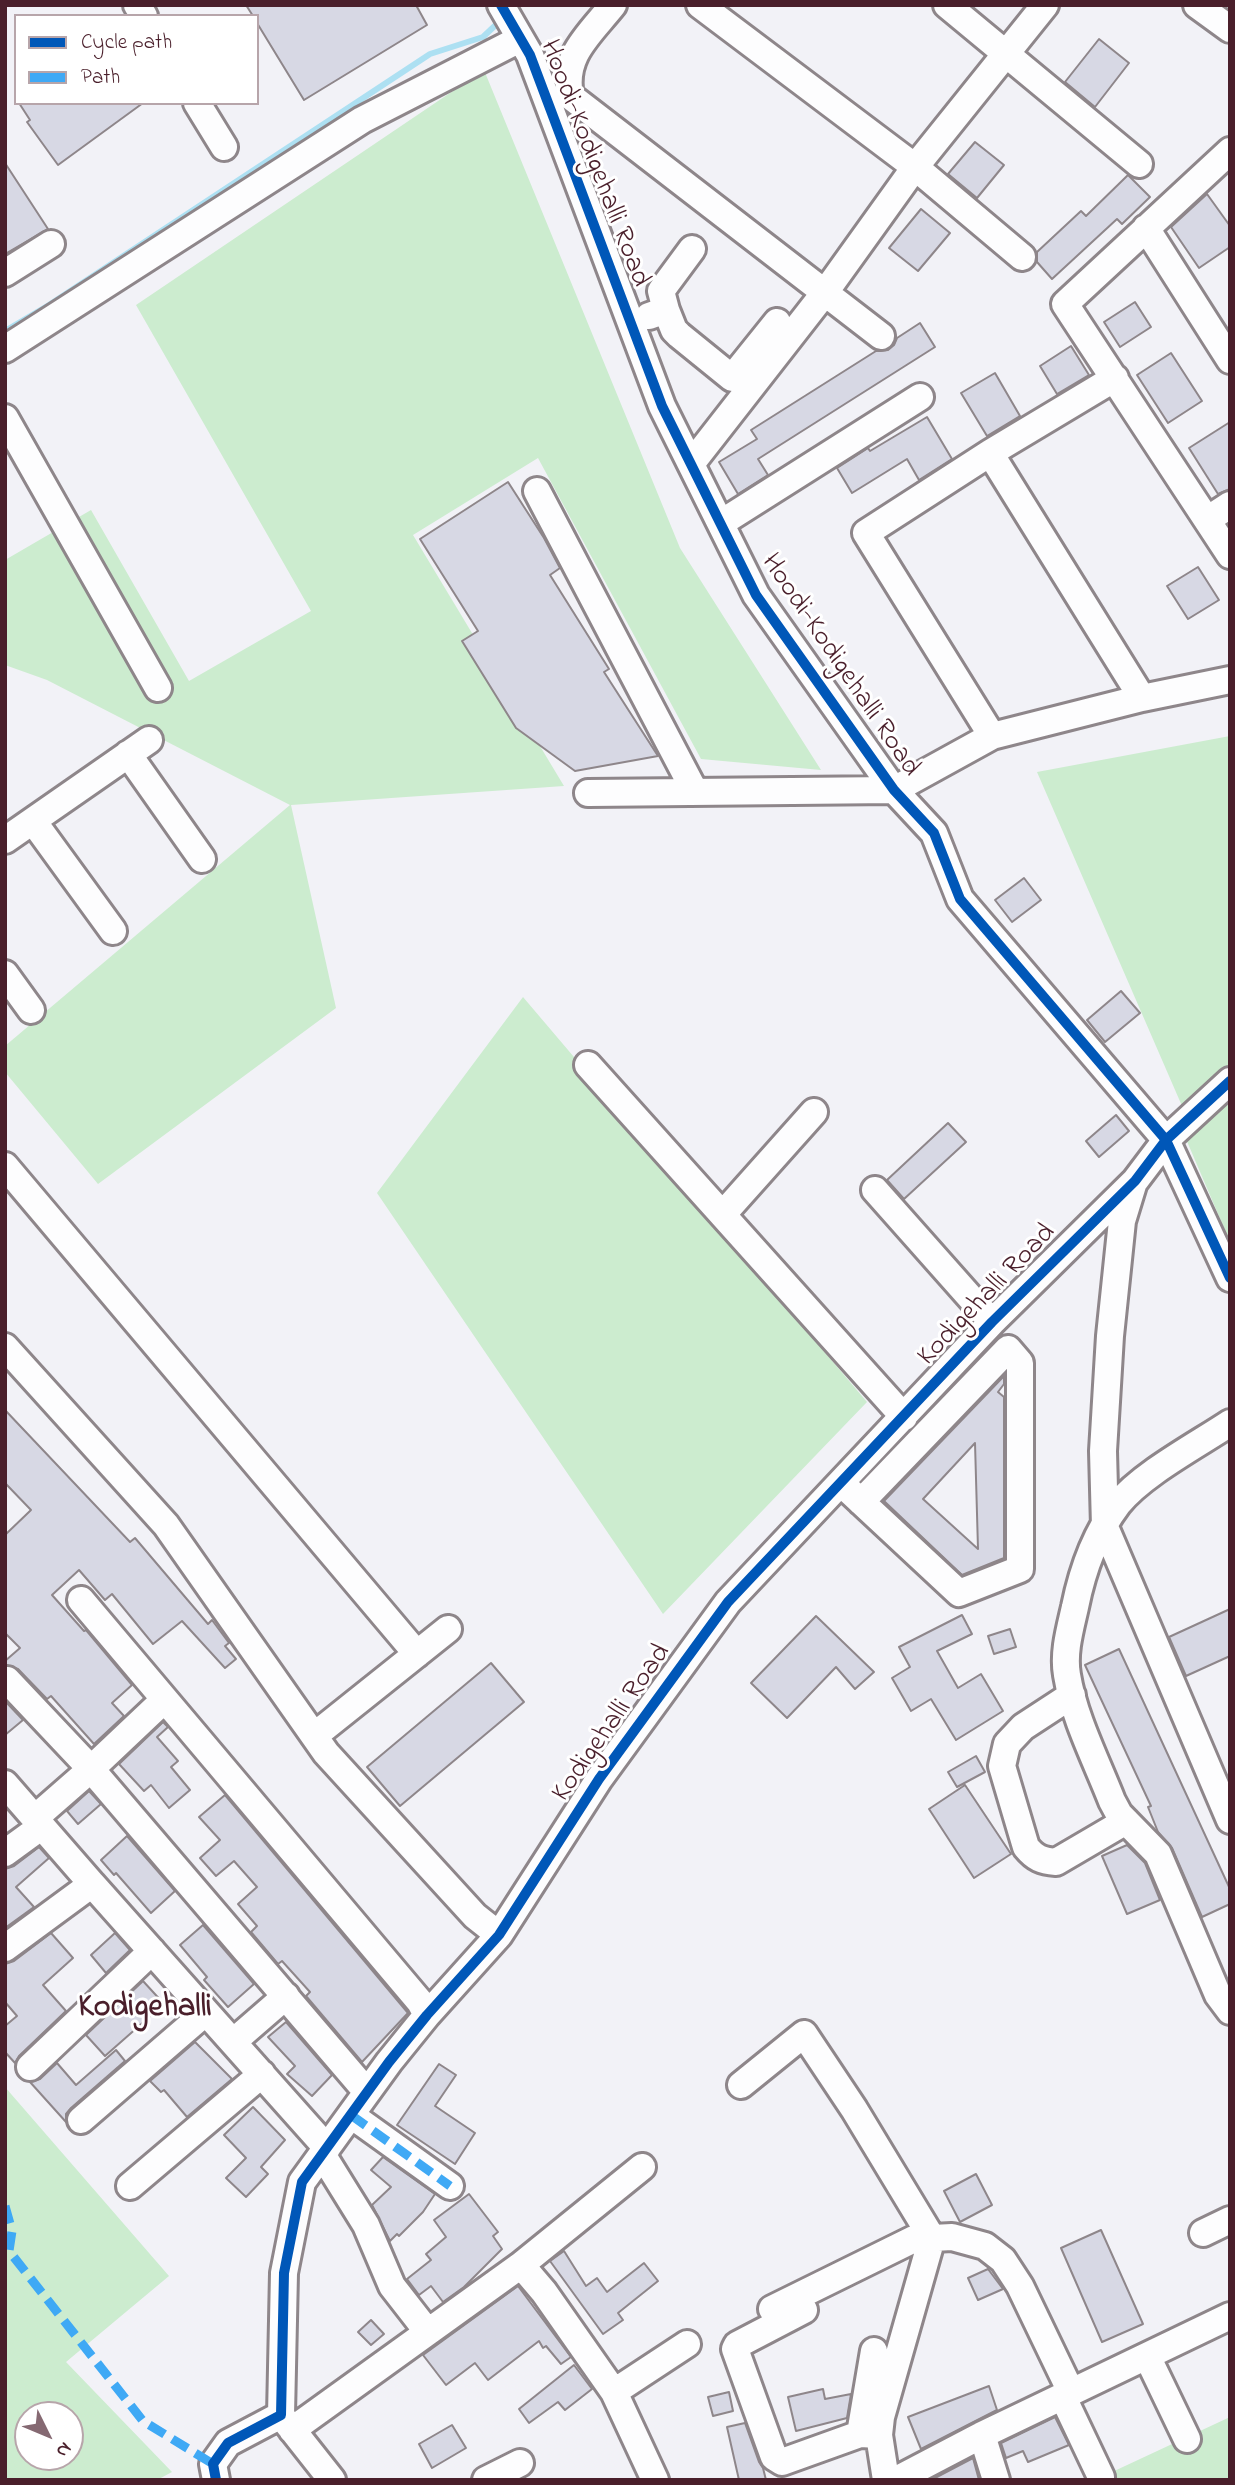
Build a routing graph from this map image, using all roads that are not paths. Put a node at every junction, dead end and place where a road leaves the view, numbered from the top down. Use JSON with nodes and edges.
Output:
{"nodes":[{"id":1,"x":613,"y":5,"type":"edge"},
{"id":2,"x":700,"y":5,"type":"edge"},
{"id":3,"x":947,"y":5,"type":"edge"},
{"id":4,"x":1045,"y":5,"type":"edge"},
{"id":5,"x":1197,"y":5,"type":"edge"},
{"id":6,"x":511,"y":23,"type":"edge"},
{"id":7,"x":1230,"y":29,"type":"edge"},
{"id":8,"x":1007,"y":54,"type":"junction"},
{"id":9,"x":198,"y":105,"type":"edge"},
{"id":10,"x":224,"y":147,"type":"dead end"},
{"id":11,"x":1228,"y":158,"type":"edge"},
{"id":12,"x":1139,"y":164,"type":"dead end"},
{"id":13,"x":915,"y":167,"type":"junction"},
{"id":14,"x":1146,"y":228,"type":"junction"},
{"id":15,"x":51,"y":244,"type":"dead end"},
{"id":16,"x":692,"y":249,"type":"dead end"},
{"id":17,"x":1021,"y":257,"type":"dead end"},
{"id":18,"x":5,"y":273,"type":"edge"},
{"id":19,"x":826,"y":291,"type":"junction"},
{"id":20,"x":651,"y":320,"type":"junction"},
{"id":21,"x":777,"y":322,"type":"dead end"},
{"id":22,"x":881,"y":336,"type":"dead end"},
{"id":23,"x":5,"y":349,"type":"edge"},
{"id":24,"x":1230,"y":360,"type":"edge"},
{"id":25,"x":1115,"y":379,"type":"junction"},
{"id":26,"x":920,"y":397,"type":"dead end"},
{"id":27,"x":5,"y":418,"type":"edge"},
{"id":28,"x":990,"y":453,"type":"junction"},
{"id":29,"x":691,"y":464,"type":"junction"},
{"id":30,"x":537,"y":491,"type":"dead end"},
{"id":31,"x":1230,"y":505,"type":"edge"},
{"id":32,"x":1207,"y":520,"type":"junction"},
{"id":33,"x":721,"y":523,"type":"junction"},
{"id":34,"x":1230,"y":555,"type":"edge"},
{"id":35,"x":1230,"y":680,"type":"edge"},
{"id":36,"x":158,"y":688,"type":"dead end"},
{"id":37,"x":1142,"y":698,"type":"junction"},
{"id":38,"x":992,"y":736,"type":"junction"},
{"id":39,"x":894,"y":790,"type":"junction"},
{"id":40,"x":695,"y":792,"type":"junction"},
{"id":41,"x":588,"y":793,"type":"dead end"},
{"id":42,"x":33,"y":821,"type":"junction"},
{"id":43,"x":5,"y":840,"type":"edge"},
{"id":44,"x":202,"y":859,"type":"dead end"},
{"id":45,"x":113,"y":931,"type":"dead end"},
{"id":46,"x":5,"y":974,"type":"edge"},
{"id":47,"x":31,"y":1010,"type":"dead end"},
{"id":48,"x":589,"y":1065,"type":"dead end"},
{"id":49,"x":1230,"y":1081,"type":"edge"},
{"id":50,"x":814,"y":1112,"type":"dead end"},
{"id":51,"x":1166,"y":1140,"type":"junction"},
{"id":52,"x":5,"y":1166,"type":"edge"},
{"id":53,"x":1135,"y":1181,"type":"junction"},
{"id":54,"x":875,"y":1190,"type":"dead end"},
{"id":55,"x":723,"y":1214,"type":"junction"},
{"id":56,"x":1230,"y":1278,"type":"edge"},
{"id":57,"x":992,"y":1322,"type":"junction"},
{"id":58,"x":972,"y":1343,"type":"junction"},
{"id":59,"x":5,"y":1347,"type":"edge"},
{"id":60,"x":994,"y":1363,"type":"junction"},
{"id":61,"x":904,"y":1417,"type":"junction"},
{"id":62,"x":1230,"y":1423,"type":"edge"},
{"id":63,"x":841,"y":1483,"type":"junction"},
{"id":64,"x":861,"y":1502,"type":"junction"},
{"id":65,"x":1105,"y":1527,"type":"junction"},
{"id":66,"x":81,"y":1600,"type":"dead end"},
{"id":67,"x":449,"y":1629,"type":"dead end"},
{"id":68,"x":417,"y":1654,"type":"junction"},
{"id":69,"x":7,"y":1680,"type":"edge"},
{"id":70,"x":1072,"y":1695,"type":"junction"},
{"id":71,"x":164,"y":1700,"type":"junction"},
{"id":72,"x":314,"y":1736,"type":"junction"},
{"id":73,"x":91,"y":1769,"type":"junction"},
{"id":74,"x":5,"y":1784,"type":"edge"},
{"id":75,"x":1230,"y":1820,"type":"edge"},
{"id":76,"x":1126,"y":1821,"type":"junction"},
{"id":77,"x":38,"y":1822,"type":"junction"},
{"id":78,"x":5,"y":1853,"type":"edge"},
{"id":79,"x":92,"y":1884,"type":"junction"},
{"id":80,"x":499,"y":1935,"type":"junction"},
{"id":81,"x":5,"y":1948,"type":"edge"},
{"id":82,"x":152,"y":1951,"type":"junction"},
{"id":83,"x":286,"y":1996,"type":"junction"},
{"id":84,"x":1230,"y":2011,"type":"edge"},
{"id":85,"x":206,"y":2012,"type":"junction"},
{"id":86,"x":427,"y":2015,"type":"junction"},
{"id":87,"x":233,"y":2042,"type":"junction"},
{"id":88,"x":30,"y":2067,"type":"dead end"},
{"id":89,"x":262,"y":2074,"type":"junction"},
{"id":90,"x":741,"y":2085,"type":"dead end"},
{"id":91,"x":368,"y":2092,"type":"junction"},
{"id":92,"x":351,"y":2115,"type":"junction"},
{"id":93,"x":81,"y":2120,"type":"dead end"},
{"id":94,"x":325,"y":2151,"type":"junction"},
{"id":95,"x":642,"y":2167,"type":"dead end"},
{"id":96,"x":130,"y":2186,"type":"dead end"},
{"id":97,"x":450,"y":2186,"type":"dead end"},
{"id":98,"x":1230,"y":2220,"type":"edge"},
{"id":99,"x":1203,"y":2234,"type":"dead end"},
{"id":100,"x":932,"y":2238,"type":"junction"},
{"id":101,"x":521,"y":2265,"type":"junction"},
{"id":102,"x":841,"y":2289,"type":"dead end"},
{"id":103,"x":772,"y":2309,"type":"dead end"},
{"id":104,"x":1230,"y":2316,"type":"edge"},
{"id":105,"x":427,"y":2331,"type":"junction"},
{"id":106,"x":687,"y":2344,"type":"dead end"},
{"id":107,"x":874,"y":2351,"type":"dead end"},
{"id":108,"x":1147,"y":2356,"type":"junction"},
{"id":109,"x":614,"y":2392,"type":"junction"},
{"id":110,"x":1067,"y":2394,"type":"junction"},
{"id":111,"x":286,"y":2422,"type":"junction"},
{"id":112,"x":870,"y":2434,"type":"junction"},
{"id":113,"x":982,"y":2435,"type":"junction"},
{"id":114,"x":1187,"y":2439,"type":"dead end"},
{"id":115,"x":520,"y":2463,"type":"dead end"},
{"id":116,"x":1101,"y":2477,"type":"dead end"},
{"id":117,"x":216,"y":2480,"type":"edge"},
{"id":118,"x":332,"y":2480,"type":"edge"},
{"id":119,"x":486,"y":2480,"type":"edge"},
{"id":120,"x":655,"y":2480,"type":"edge"},
{"id":121,"x":886,"y":2480,"type":"edge"},
{"id":122,"x":896,"y":2480,"type":"edge"},
{"id":123,"x":996,"y":2480,"type":"edge"}],
"edges":[{"from":1,"to":19,"type":"street"},
{"from":2,"to":13,"type":"street"},
{"from":3,"to":8,"type":"street"},
{"from":4,"to":8,"type":"street"},
{"from":5,"to":7,"type":"street"},
{"from":6,"to":20,"type":"street","name":"Hoodi-Kodigehalli Road"},
{"from":6,"to":23,"type":"street"},
{"from":8,"to":12,"type":"street"},
{"from":8,"to":13,"type":"street"},
{"from":9,"to":10,"type":"street"},
{"from":11,"to":14,"type":"street"},
{"from":13,"to":17,"type":"street"},
{"from":13,"to":19,"type":"street"},
{"from":14,"to":24,"type":"street"},
{"from":14,"to":25,"type":"street"},
{"from":15,"to":18,"type":"street"},
{"from":16,"to":20,"type":"street"},
{"from":19,"to":22,"type":"street"},
{"from":19,"to":29,"type":"street"},
{"from":20,"to":21,"type":"street"},
{"from":20,"to":29,"type":"street","name":"Hoodi-Kodigehalli Road"},
{"from":25,"to":28,"type":"street"},
{"from":25,"to":32,"type":"street"},
{"from":26,"to":33,"type":"street"},
{"from":27,"to":36,"type":"street"},
{"from":28,"to":37,"type":"street"},
{"from":28,"to":38,"type":"street"},
{"from":29,"to":33,"type":"street","name":"Hoodi-Kodigehalli Road"},
{"from":30,"to":40,"type":"street"},
{"from":31,"to":32,"type":"street"},
{"from":32,"to":34,"type":"street"},
{"from":33,"to":39,"type":"street","name":"Hoodi-Kodigehalli Road"},
{"from":35,"to":37,"type":"street"},
{"from":37,"to":38,"type":"street"},
{"from":38,"to":39,"type":"street"},
{"from":39,"to":40,"type":"street"},
{"from":39,"to":51,"type":"street","name":"Hoodi-Kodigehalli Road"},
{"from":40,"to":41,"type":"street"},
{"from":42,"to":43,"type":"street"},
{"from":42,"to":44,"type":"street"},
{"from":42,"to":45,"type":"street"},
{"from":46,"to":47,"type":"street"},
{"from":48,"to":55,"type":"street"},
{"from":49,"to":51,"type":"street","name":"Kodigehalli Road"},
{"from":50,"to":55,"type":"street"},
{"from":51,"to":53,"type":"street","name":"Kodigehalli Road"},
{"from":51,"to":56,"type":"street","name":"Hoodi-Kodigehalli Road"},
{"from":52,"to":68,"type":"street"},
{"from":53,"to":57,"type":"street","name":"Kodigehalli Road"},
{"from":53,"to":65,"type":"street"},
{"from":54,"to":57,"type":"street"},
{"from":55,"to":61,"type":"street"},
{"from":57,"to":58,"type":"street","name":"Kodigehalli Road"},
{"from":58,"to":60,"type":"street"},
{"from":58,"to":61,"type":"street","name":"Kodigehalli Road"},
{"from":59,"to":72,"type":"street"},
{"from":60,"to":64,"type":"street"},
{"from":60,"to":64,"type":"street"},
{"from":61,"to":63,"type":"street","name":"Kodigehalli Road"},
{"from":62,"to":65,"type":"street"},
{"from":63,"to":64,"type":"street"},
{"from":63,"to":80,"type":"street","name":"Kodigehalli Road"},
{"from":65,"to":70,"type":"street"},
{"from":65,"to":75,"type":"street"},
{"from":66,"to":71,"type":"street"},
{"from":67,"to":68,"type":"street"},
{"from":68,"to":72,"type":"street"},
{"from":69,"to":73,"type":"street"},
{"from":70,"to":76,"type":"street"},
{"from":70,"to":76,"type":"street"},
{"from":71,"to":73,"type":"street"},
{"from":71,"to":86,"type":"street"},
{"from":72,"to":80,"type":"street"},
{"from":73,"to":77,"type":"street"},
{"from":73,"to":83,"type":"street"},
{"from":74,"to":77,"type":"street"},
{"from":76,"to":84,"type":"street"},
{"from":77,"to":78,"type":"street"},
{"from":77,"to":79,"type":"street"},
{"from":79,"to":81,"type":"street"},
{"from":79,"to":82,"type":"street"},
{"from":80,"to":86,"type":"street","name":"Kodigehalli Road"},
{"from":82,"to":85,"type":"street"},
{"from":82,"to":88,"type":"street"},
{"from":83,"to":87,"type":"street"},
{"from":83,"to":91,"type":"street"},
{"from":85,"to":87,"type":"street"},
{"from":85,"to":93,"type":"street"},
{"from":86,"to":91,"type":"street","name":"Kodigehalli Road"},
{"from":87,"to":89,"type":"street"},
{"from":89,"to":94,"type":"street"},
{"from":89,"to":96,"type":"street"},
{"from":90,"to":100,"type":"street"},
{"from":91,"to":92,"type":"street","name":"Kodigehalli Road"},
{"from":92,"to":94,"type":"street","name":"Kodigehalli Road"},
{"from":92,"to":97,"type":"street"},
{"from":94,"to":105,"type":"street"},
{"from":94,"to":111,"type":"street","name":"Kodigehalli Road"},
{"from":95,"to":101,"type":"street"},
{"from":98,"to":99,"type":"street"},
{"from":100,"to":103,"type":"street"},
{"from":100,"to":110,"type":"street"},
{"from":100,"to":112,"type":"street"},
{"from":101,"to":105,"type":"street"},
{"from":101,"to":109,"type":"street"},
{"from":102,"to":112,"type":"street"},
{"from":104,"to":108,"type":"street"},
{"from":105,"to":111,"type":"street"},
{"from":106,"to":109,"type":"street"},
{"from":107,"to":112,"type":"street"},
{"from":108,"to":110,"type":"street"},
{"from":108,"to":114,"type":"street"},
{"from":109,"to":120,"type":"street"},
{"from":110,"to":113,"type":"street"},
{"from":110,"to":116,"type":"street"},
{"from":111,"to":117,"type":"street"},
{"from":111,"to":118,"type":"street"},
{"from":112,"to":121,"type":"street"},
{"from":113,"to":122,"type":"street"},
{"from":113,"to":123,"type":"street"},
{"from":115,"to":119,"type":"street"}]}
